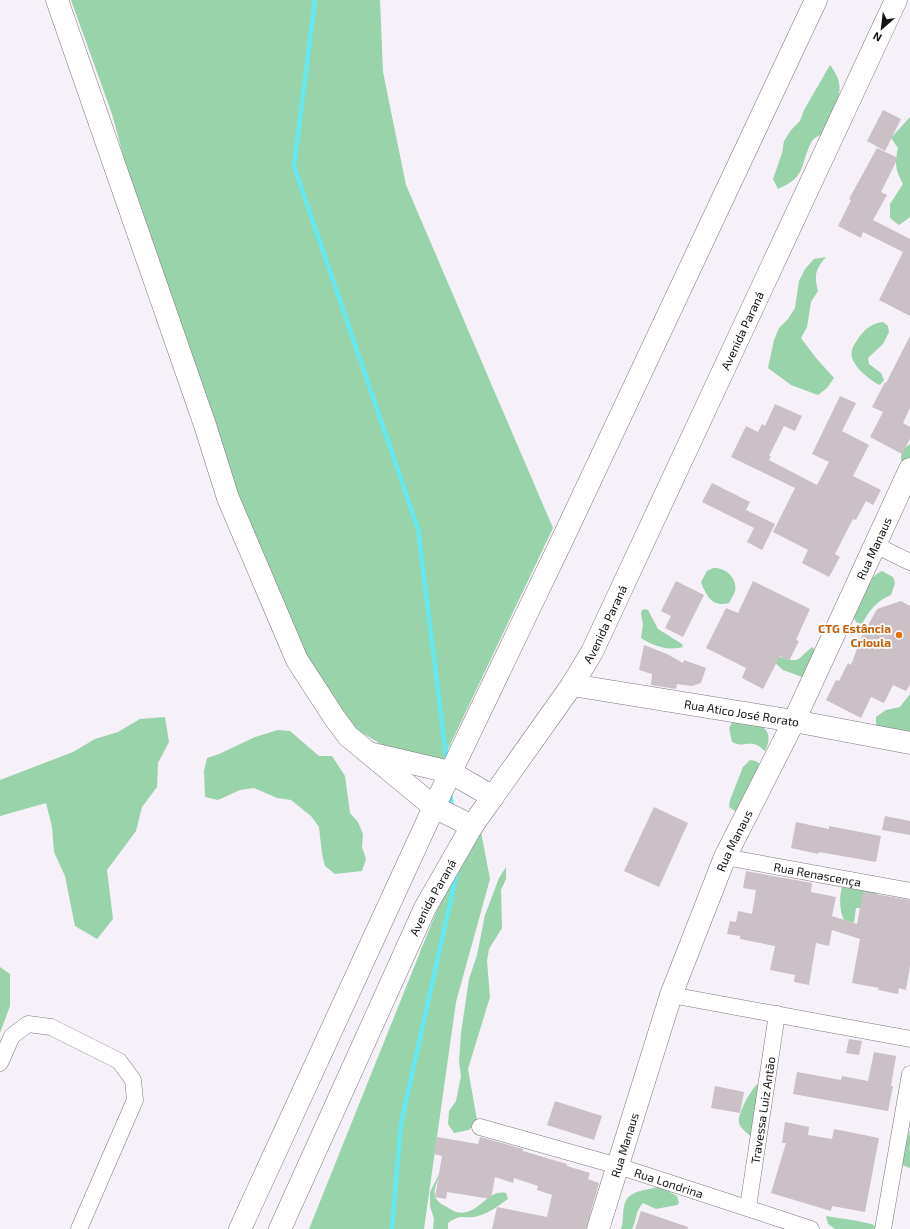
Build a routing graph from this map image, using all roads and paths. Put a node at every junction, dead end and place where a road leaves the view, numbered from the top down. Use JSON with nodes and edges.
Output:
{"nodes":[{"id":1,"x":57,"y":0,"type":"edge"},
{"id":2,"x":816,"y":0,"type":"edge"},
{"id":3,"x":896,"y":0,"type":"edge"},
{"id":4,"x":910,"y":469,"type":"edge"},
{"id":5,"x":874,"y":545,"type":"junction"},
{"id":6,"x":910,"y":562,"type":"edge"},
{"id":7,"x":572,"y":685,"type":"junction"},
{"id":8,"x":794,"y":721,"type":"junction"},
{"id":9,"x":910,"y":743,"type":"edge"},
{"id":10,"x":368,"y":753,"type":"junction"},
{"id":11,"x":450,"y":772,"type":"junction"},
{"id":12,"x":493,"y":797,"type":"junction"},
{"id":13,"x":434,"y":807,"type":"junction"},
{"id":14,"x":468,"y":832,"type":"junction"},
{"id":15,"x":725,"y":857,"type":"junction"},
{"id":16,"x":910,"y":891,"type":"edge"},
{"id":17,"x":671,"y":995,"type":"junction"},
{"id":18,"x":777,"y":1014,"type":"junction"},
{"id":19,"x":910,"y":1039,"type":"edge"},
{"id":20,"x":0,"y":1063,"type":"edge"},
{"id":21,"x":910,"y":1074,"type":"edge"},
{"id":22,"x":480,"y":1127,"type":"dead end"},
{"id":23,"x":618,"y":1166,"type":"junction"},
{"id":24,"x":748,"y":1207,"type":"junction"},
{"id":25,"x":787,"y":1225,"type":"edge"},
{"id":26,"x":79,"y":1229,"type":"edge"},
{"id":27,"x":240,"y":1229,"type":"edge"},
{"id":28,"x":280,"y":1229,"type":"edge"},
{"id":29,"x":598,"y":1229,"type":"edge"},
{"id":30,"x":811,"y":1229,"type":"edge"},
{"id":31,"x":883,"y":1229,"type":"edge"}],
"edges":[{"from":1,"to":10,"type":"main road"},
{"from":2,"to":11,"type":"main road"},
{"from":3,"to":7,"type":"main road","name":"Avenida Paraná"},
{"from":4,"to":5,"type":"main road","name":"Rua Manaus"},
{"from":5,"to":6,"type":"street"},
{"from":5,"to":8,"type":"main road","name":"Rua Manaus"},
{"from":7,"to":8,"type":"main road","name":"Rua Atico José Rorato"},
{"from":7,"to":12,"type":"main road","name":"Avenida Paraná"},
{"from":8,"to":9,"type":"main road","name":"Rua Atico José Rorato"},
{"from":8,"to":15,"type":"main road","name":"Rua Manaus"},
{"from":10,"to":11,"type":"main road"},
{"from":10,"to":13,"type":"main road"},
{"from":11,"to":12,"type":"main road"},
{"from":11,"to":13,"type":"main road"},
{"from":12,"to":14,"type":"main road","name":"Avenida Paraná"},
{"from":13,"to":14,"type":"main road"},
{"from":13,"to":27,"type":"main road"},
{"from":14,"to":28,"type":"main road","name":"Avenida Paraná"},
{"from":15,"to":16,"type":"street","name":"Rua Renascença"},
{"from":15,"to":17,"type":"main road","name":"Rua Manaus"},
{"from":17,"to":18,"type":"street"},
{"from":17,"to":23,"type":"main road","name":"Rua Manaus"},
{"from":18,"to":19,"type":"street"},
{"from":18,"to":24,"type":"street","name":"Travessa Luiz Antão"},
{"from":20,"to":26,"type":"street"},
{"from":21,"to":31,"type":"street"},
{"from":22,"to":23,"type":"street","name":"Rua Londrina"},
{"from":23,"to":24,"type":"street","name":"Rua Londrina"},
{"from":23,"to":29,"type":"main road","name":"Rua Manaus"},
{"from":24,"to":25,"type":"street","name":"Rua Londrina"},
{"from":25,"to":30,"type":"street","name":"Rua Londrina"}]}
